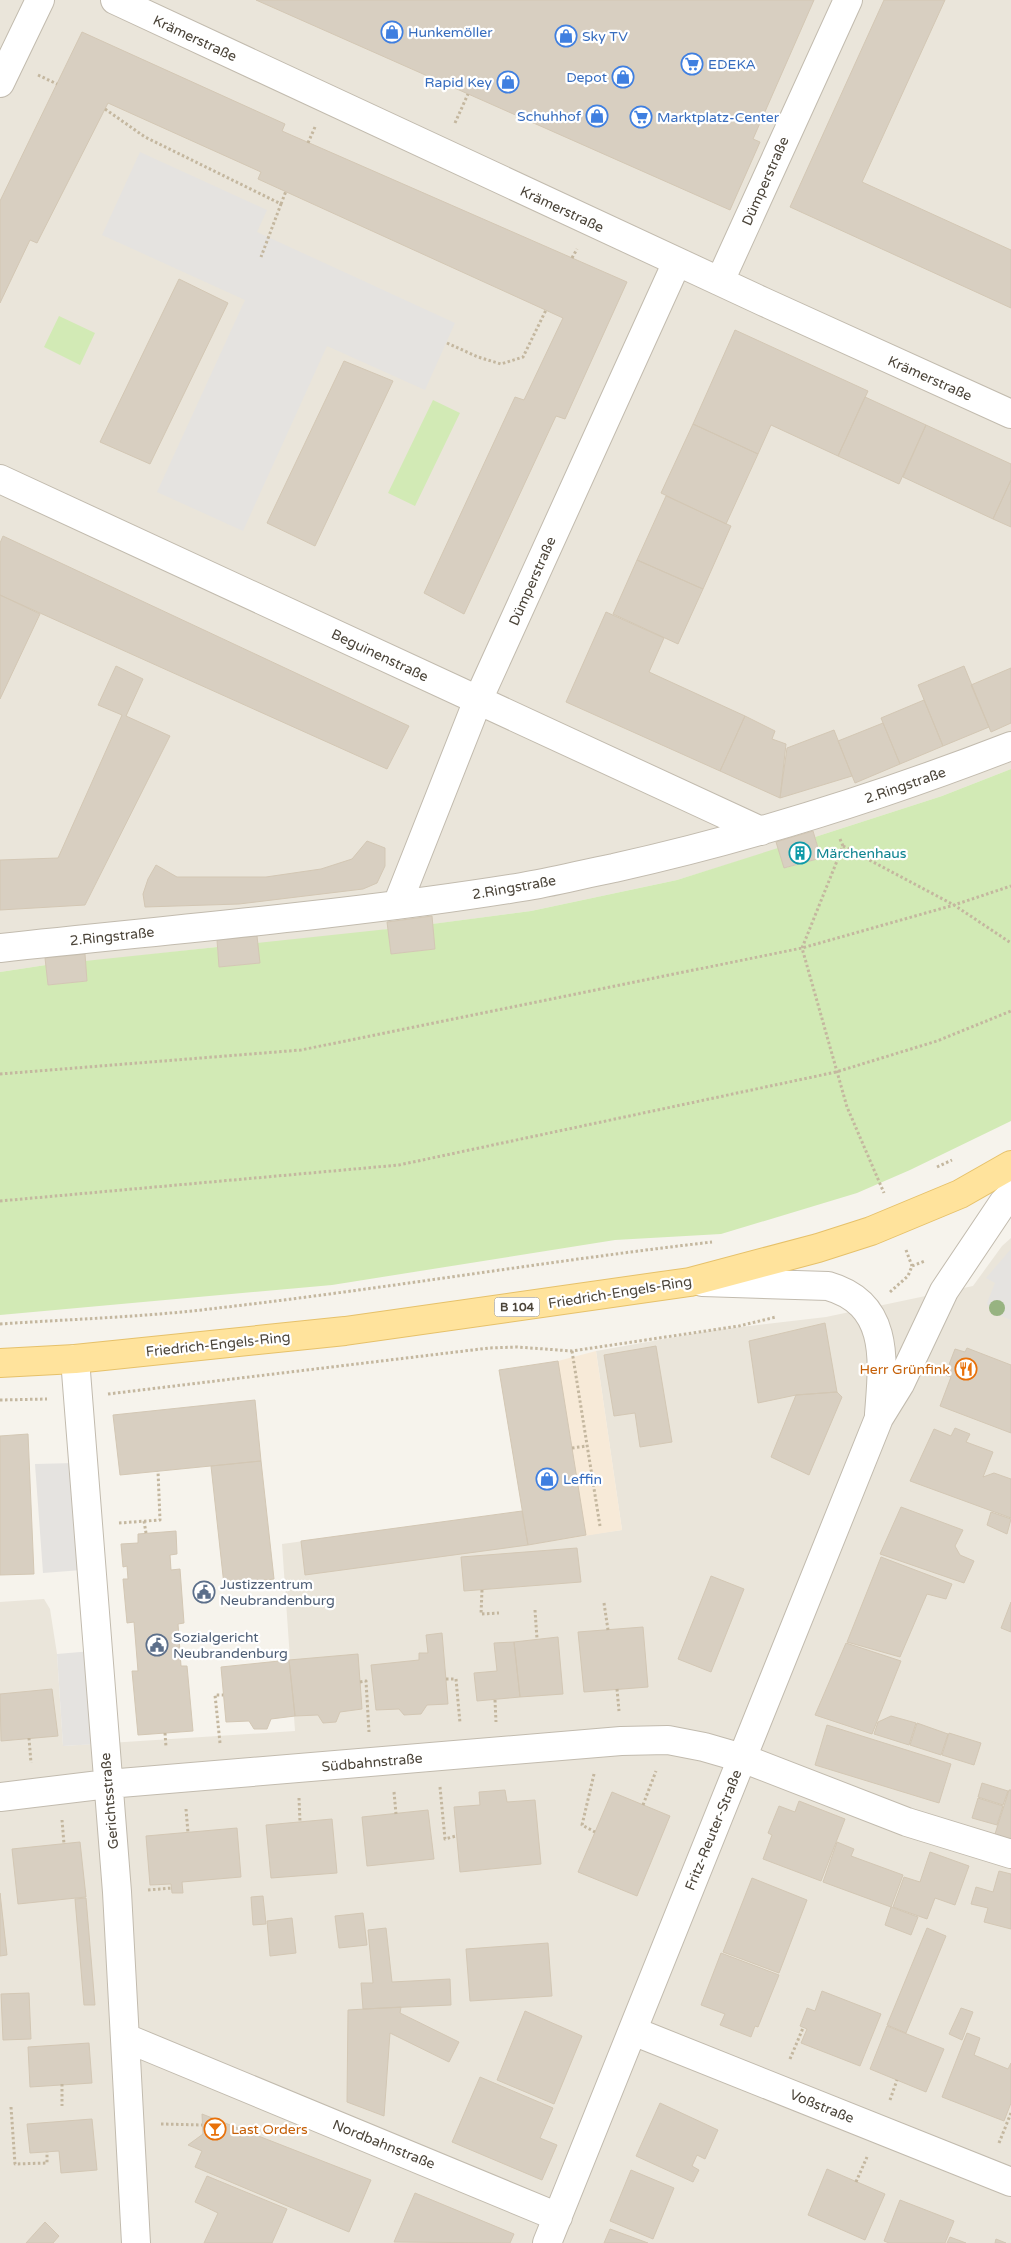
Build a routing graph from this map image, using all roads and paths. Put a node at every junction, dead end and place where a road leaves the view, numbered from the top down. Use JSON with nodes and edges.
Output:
{"nodes":[{"id":1,"x":40,"y":0,"type":"edge"},
{"id":2,"x":115,"y":0,"type":"edge"},
{"id":3,"x":848,"y":0,"type":"edge"},
{"id":4,"x":0,"y":83,"type":"edge"},
{"id":5,"x":106,"y":109,"type":"dead end"},
{"id":6,"x":286,"y":191,"type":"dead end"},
{"id":7,"x":281,"y":204,"type":"junction"},
{"id":8,"x":261,"y":257,"type":"dead end"},
{"id":9,"x":677,"y":262,"type":"junction"},
{"id":10,"x":720,"y":281,"type":"junction"},
{"id":11,"x":546,"y":310,"type":"dead end"},
{"id":12,"x":447,"y":343,"type":"dead end"},
{"id":13,"x":1011,"y":414,"type":"edge"},
{"id":14,"x":0,"y":479,"type":"edge"},
{"id":15,"x":478,"y":700,"type":"junction"},
{"id":16,"x":1011,"y":746,"type":"edge"},
{"id":17,"x":761,"y":831,"type":"junction"},
{"id":18,"x":1011,"y":886,"type":"edge"},
{"id":19,"x":397,"y":905,"type":"junction"},
{"id":20,"x":954,"y":905,"type":"junction"},
{"id":21,"x":1011,"y":943,"type":"edge"},
{"id":22,"x":0,"y":948,"type":"edge"},
{"id":23,"x":802,"y":948,"type":"junction"},
{"id":24,"x":1011,"y":1011,"type":"edge"},
{"id":25,"x":836,"y":1072,"type":"junction"},
{"id":26,"x":0,"y":1074,"type":"edge"},
{"id":27,"x":957,"y":1157,"type":"dead end"},
{"id":28,"x":1011,"y":1165,"type":"edge"},
{"id":29,"x":931,"y":1170,"type":"dead end"},
{"id":30,"x":891,"y":1189,"type":"dead end"},
{"id":31,"x":884,"y":1192,"type":"junction"},
{"id":32,"x":876,"y":1195,"type":"dead end"},
{"id":33,"x":1011,"y":1195,"type":"edge"},
{"id":34,"x":0,"y":1201,"type":"edge"},
{"id":35,"x":714,"y":1241,"type":"dead end"},
{"id":36,"x":960,"y":1266,"type":"junction"},
{"id":37,"x":690,"y":1282,"type":"junction"},
{"id":38,"x":868,"y":1312,"type":"junction"},
{"id":39,"x":783,"y":1316,"type":"dead end"},
{"id":40,"x":0,"y":1324,"type":"edge"},
{"id":41,"x":572,"y":1352,"type":"junction"},
{"id":42,"x":75,"y":1359,"type":"junction"},
{"id":43,"x":0,"y":1363,"type":"edge"},
{"id":44,"x":79,"y":1398,"type":"junction"},
{"id":45,"x":0,"y":1400,"type":"edge"},
{"id":46,"x":879,"y":1418,"type":"junction"},
{"id":47,"x":587,"y":1446,"type":"junction"},
{"id":48,"x":572,"y":1448,"type":"dead end"},
{"id":49,"x":158,"y":1471,"type":"dead end"},
{"id":50,"x":144,"y":1521,"type":"junction"},
{"id":51,"x":88,"y":1524,"type":"junction"},
{"id":52,"x":600,"y":1526,"type":"dead end"},
{"id":53,"x":146,"y":1533,"type":"dead end"},
{"id":54,"x":482,"y":1590,"type":"dead end"},
{"id":55,"x":604,"y":1603,"type":"dead end"},
{"id":56,"x":535,"y":1610,"type":"dead end"},
{"id":57,"x":499,"y":1613,"type":"dead end"},
{"id":58,"x":608,"y":1630,"type":"dead end"},
{"id":59,"x":537,"y":1639,"type":"dead end"},
{"id":60,"x":446,"y":1679,"type":"dead end"},
{"id":61,"x":360,"y":1682,"type":"dead end"},
{"id":62,"x":223,"y":1694,"type":"dead end"},
{"id":63,"x":602,"y":1742,"type":"junction"},
{"id":64,"x":450,"y":1755,"type":"junction"},
{"id":65,"x":742,"y":1758,"type":"junction"},
{"id":66,"x":371,"y":1762,"type":"junction"},
{"id":67,"x":223,"y":1775,"type":"junction"},
{"id":68,"x":108,"y":1784,"type":"junction"},
{"id":69,"x":0,"y":1797,"type":"edge"},
{"id":70,"x":595,"y":1832,"type":"dead end"},
{"id":71,"x":456,"y":1836,"type":"dead end"},
{"id":72,"x":1011,"y":1854,"type":"edge"},
{"id":73,"x":633,"y":2031,"type":"junction"},
{"id":74,"x":126,"y":2038,"type":"junction"},
{"id":75,"x":62,"y":2084,"type":"dead end"},
{"id":76,"x":62,"y":2106,"type":"dead end"},
{"id":77,"x":10,"y":2107,"type":"dead end"},
{"id":78,"x":131,"y":2123,"type":"junction"},
{"id":79,"x":202,"y":2125,"type":"dead end"},
{"id":80,"x":47,"y":2152,"type":"dead end"},
{"id":81,"x":1011,"y":2182,"type":"edge"},
{"id":82,"x":558,"y":2216,"type":"junction"},
{"id":83,"x":136,"y":2243,"type":"edge"},
{"id":84,"x":548,"y":2243,"type":"edge"}],
"edges":[{"from":1,"to":4,"type":"street"},
{"from":2,"to":9,"type":"street","name":"Krämerstraße"},
{"from":3,"to":10,"type":"street","name":"Dümperstraße"},
{"from":5,"to":7,"type":"path"},
{"from":6,"to":7,"type":"path"},
{"from":7,"to":8,"type":"path"},
{"from":9,"to":10,"type":"street","name":"Krämerstraße"},
{"from":9,"to":15,"type":"street","name":"Dümperstraße"},
{"from":10,"to":13,"type":"street","name":"Krämerstraße"},
{"from":11,"to":12,"type":"path"},
{"from":14,"to":15,"type":"street","name":"Beguinenstraße"},
{"from":15,"to":17,"type":"street","name":"Beguinenstraße"},
{"from":15,"to":19,"type":"street","name":"Dümperstraße"},
{"from":16,"to":17,"type":"street","name":"2.Ringstraße"},
{"from":17,"to":19,"type":"street","name":"2.Ringstraße"},
{"from":18,"to":20,"type":"path"},
{"from":19,"to":22,"type":"street","name":"2.Ringstraße"},
{"from":20,"to":21,"type":"path"},
{"from":20,"to":23,"type":"path"},
{"from":20,"to":23,"type":"path"},
{"from":23,"to":25,"type":"path"},
{"from":23,"to":26,"type":"path"},
{"from":24,"to":25,"type":"path"},
{"from":25,"to":31,"type":"path"},
{"from":25,"to":34,"type":"path"},
{"from":27,"to":29,"type":"path"},
{"from":28,"to":37,"type":"main road","name":"Friedrich-Engels-Ring","number":"B 104"},
{"from":30,"to":31,"type":"path"},
{"from":31,"to":32,"type":"path"},
{"from":33,"to":36,"type":"street","name":"Fritz-Reuter-Straße"},
{"from":35,"to":40,"type":"path"},
{"from":36,"to":38,"type":"path"},
{"from":36,"to":46,"type":"street","name":"Fritz-Reuter-Straße"},
{"from":37,"to":38,"type":"street","name":"Fritz-Reuter-Straße","number":"B 104"},
{"from":37,"to":42,"type":"main road","name":"Friedrich-Engels-Ring","number":"B 104"},
{"from":38,"to":46,"type":"street","name":"Fritz-Reuter-Straße"},
{"from":39,"to":41,"type":"path"},
{"from":41,"to":44,"type":"path"},
{"from":41,"to":47,"type":"path"},
{"from":42,"to":43,"type":"main road","name":"Friedrich-Engels-Ring","number":"B 104"},
{"from":42,"to":44,"type":"street","name":"Gerichtsstraße"},
{"from":44,"to":45,"type":"path"},
{"from":44,"to":51,"type":"street","name":"Gerichtsstraße"},
{"from":46,"to":65,"type":"street","name":"Fritz-Reuter-Straße"},
{"from":47,"to":48,"type":"path"},
{"from":47,"to":52,"type":"path"},
{"from":49,"to":50,"type":"path"},
{"from":50,"to":51,"type":"path"},
{"from":50,"to":53,"type":"path"},
{"from":51,"to":68,"type":"street","name":"Gerichtsstraße"},
{"from":54,"to":57,"type":"path"},
{"from":55,"to":58,"type":"path"},
{"from":56,"to":59,"type":"path"},
{"from":60,"to":64,"type":"path"},
{"from":61,"to":66,"type":"path"},
{"from":62,"to":67,"type":"path"},
{"from":63,"to":64,"type":"street","name":"Südbahnstraße"},
{"from":63,"to":65,"type":"street","name":"Südbahnstraße"},
{"from":63,"to":70,"type":"path"},
{"from":64,"to":66,"type":"street","name":"Südbahnstraße"},
{"from":64,"to":71,"type":"path"},
{"from":65,"to":72,"type":"street","name":"Südbahnstraße"},
{"from":65,"to":73,"type":"street","name":"Fritz-Reuter-Straße"},
{"from":66,"to":67,"type":"street","name":"Südbahnstraße"},
{"from":67,"to":68,"type":"street","name":"Südbahnstraße"},
{"from":68,"to":69,"type":"street","name":"Südbahnstraße"},
{"from":68,"to":74,"type":"street","name":"Gerichtsstraße"},
{"from":73,"to":81,"type":"street","name":"Voßstraße"},
{"from":73,"to":82,"type":"street","name":"Fritz-Reuter-Straße"},
{"from":74,"to":78,"type":"street","name":"Gerichtsstraße"},
{"from":74,"to":82,"type":"street","name":"Nordbahnstraße"},
{"from":75,"to":76,"type":"path"},
{"from":77,"to":80,"type":"path"},
{"from":78,"to":79,"type":"path"},
{"from":78,"to":83,"type":"street","name":"Gerichtsstraße"},
{"from":82,"to":84,"type":"street","name":"Fritz-Reuter-Straße"}]}
